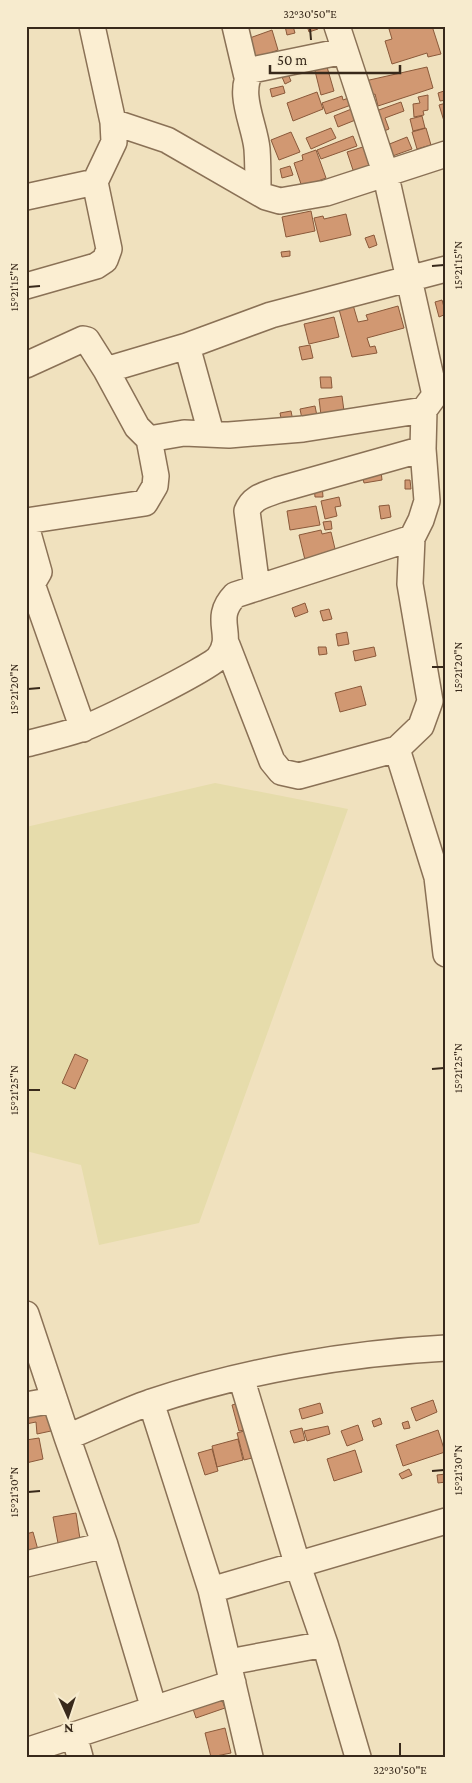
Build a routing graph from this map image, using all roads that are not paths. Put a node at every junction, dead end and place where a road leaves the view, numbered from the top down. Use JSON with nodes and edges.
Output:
{"nodes":[{"id":1,"x":92,"y":26,"type":"edge"},
{"id":2,"x":235,"y":26,"type":"edge"},
{"id":3,"x":337,"y":26,"type":"edge"},
{"id":4,"x":344,"y":51,"type":"junction"},
{"id":5,"x":247,"y":77,"type":"junction"},
{"id":6,"x":113,"y":122,"type":"junction"},
{"id":7,"x":446,"y":154,"type":"edge"},
{"id":8,"x":384,"y":172,"type":"junction"},
{"id":9,"x":95,"y":182,"type":"junction"},
{"id":10,"x":258,"y":192,"type":"junction"},
{"id":11,"x":26,"y":197,"type":"edge"},
{"id":12,"x":446,"y":269,"type":"edge"},
{"id":13,"x":411,"y":279,"type":"junction"},
{"id":14,"x":26,"y":286,"type":"edge"},
{"id":15,"x":187,"y":346,"type":"junction"},
{"id":16,"x":26,"y":365,"type":"edge"},
{"id":17,"x":106,"y":370,"type":"junction"},
{"id":18,"x":435,"y":399,"type":"edge"},
{"id":19,"x":211,"y":433,"type":"junction"},
{"id":20,"x":149,"y":439,"type":"junction"},
{"id":21,"x":423,"y":449,"type":"junction"},
{"id":22,"x":26,"y":521,"type":"edge"},
{"id":23,"x":26,"y":526,"type":"edge"},
{"id":24,"x":412,"y":538,"type":"junction"},
{"id":25,"x":29,"y":585,"type":"edge"},
{"id":26,"x":257,"y":588,"type":"junction"},
{"id":27,"x":227,"y":645,"type":"junction"},
{"id":28,"x":83,"y":729,"type":"junction"},
{"id":29,"x":26,"y":744,"type":"edge"},
{"id":30,"x":397,"y":749,"type":"junction"},
{"id":31,"x":446,"y":954,"type":"edge"},
{"id":32,"x":26,"y":1314,"type":"edge"},
{"id":33,"x":446,"y":1348,"type":"edge"},
{"id":34,"x":241,"y":1377,"type":"junction"},
{"id":35,"x":54,"y":1400,"type":"junction"},
{"id":36,"x":151,"y":1402,"type":"junction"},
{"id":37,"x":26,"y":1405,"type":"edge"},
{"id":38,"x":67,"y":1437,"type":"junction"},
{"id":39,"x":446,"y":1520,"type":"edge"},
{"id":40,"x":105,"y":1546,"type":"junction"},
{"id":41,"x":297,"y":1563,"type":"junction"},
{"id":42,"x":26,"y":1564,"type":"edge"},
{"id":43,"x":211,"y":1590,"type":"junction"},
{"id":44,"x":325,"y":1644,"type":"junction"},
{"id":45,"x":231,"y":1672,"type":"junction"},
{"id":46,"x":154,"y":1709,"type":"junction"},
{"id":47,"x":77,"y":1746,"type":"edge"},
{"id":48,"x":26,"y":1751,"type":"edge"},
{"id":49,"x":249,"y":1757,"type":"edge"},
{"id":50,"x":358,"y":1757,"type":"edge"}],
"edges":[{"from":1,"to":6,"type":"street"},
{"from":2,"to":5,"type":"street"},
{"from":3,"to":4,"type":"street"},
{"from":4,"to":5,"type":"street"},
{"from":4,"to":8,"type":"street"},
{"from":5,"to":10,"type":"street"},
{"from":6,"to":9,"type":"street"},
{"from":6,"to":10,"type":"street"},
{"from":7,"to":8,"type":"street"},
{"from":8,"to":10,"type":"street"},
{"from":8,"to":13,"type":"street"},
{"from":9,"to":11,"type":"street"},
{"from":9,"to":14,"type":"street"},
{"from":12,"to":13,"type":"street"},
{"from":13,"to":15,"type":"street"},
{"from":13,"to":18,"type":"street"},
{"from":15,"to":17,"type":"street"},
{"from":15,"to":19,"type":"street"},
{"from":16,"to":17,"type":"street"},
{"from":17,"to":20,"type":"street"},
{"from":18,"to":19,"type":"street"},
{"from":18,"to":21,"type":"street"},
{"from":19,"to":20,"type":"street"},
{"from":20,"to":22,"type":"street"},
{"from":21,"to":24,"type":"street"},
{"from":21,"to":26,"type":"street"},
{"from":23,"to":25,"type":"street"},
{"from":24,"to":26,"type":"street"},
{"from":24,"to":30,"type":"street"},
{"from":25,"to":28,"type":"street"},
{"from":26,"to":27,"type":"street"},
{"from":27,"to":28,"type":"street"},
{"from":27,"to":30,"type":"street"},
{"from":28,"to":29,"type":"street"},
{"from":30,"to":31,"type":"street"},
{"from":32,"to":35,"type":"street"},
{"from":33,"to":34,"type":"street"},
{"from":34,"to":36,"type":"street"},
{"from":34,"to":41,"type":"street"},
{"from":35,"to":37,"type":"street"},
{"from":35,"to":38,"type":"street"},
{"from":36,"to":38,"type":"street"},
{"from":36,"to":43,"type":"street"},
{"from":38,"to":40,"type":"street"},
{"from":39,"to":41,"type":"street"},
{"from":40,"to":42,"type":"street"},
{"from":40,"to":46,"type":"street"},
{"from":41,"to":43,"type":"street"},
{"from":41,"to":44,"type":"street"},
{"from":43,"to":45,"type":"street"},
{"from":44,"to":45,"type":"street"},
{"from":44,"to":50,"type":"street"},
{"from":45,"to":46,"type":"street"},
{"from":45,"to":49,"type":"street"},
{"from":46,"to":47,"type":"street"},
{"from":47,"to":48,"type":"street"}]}
